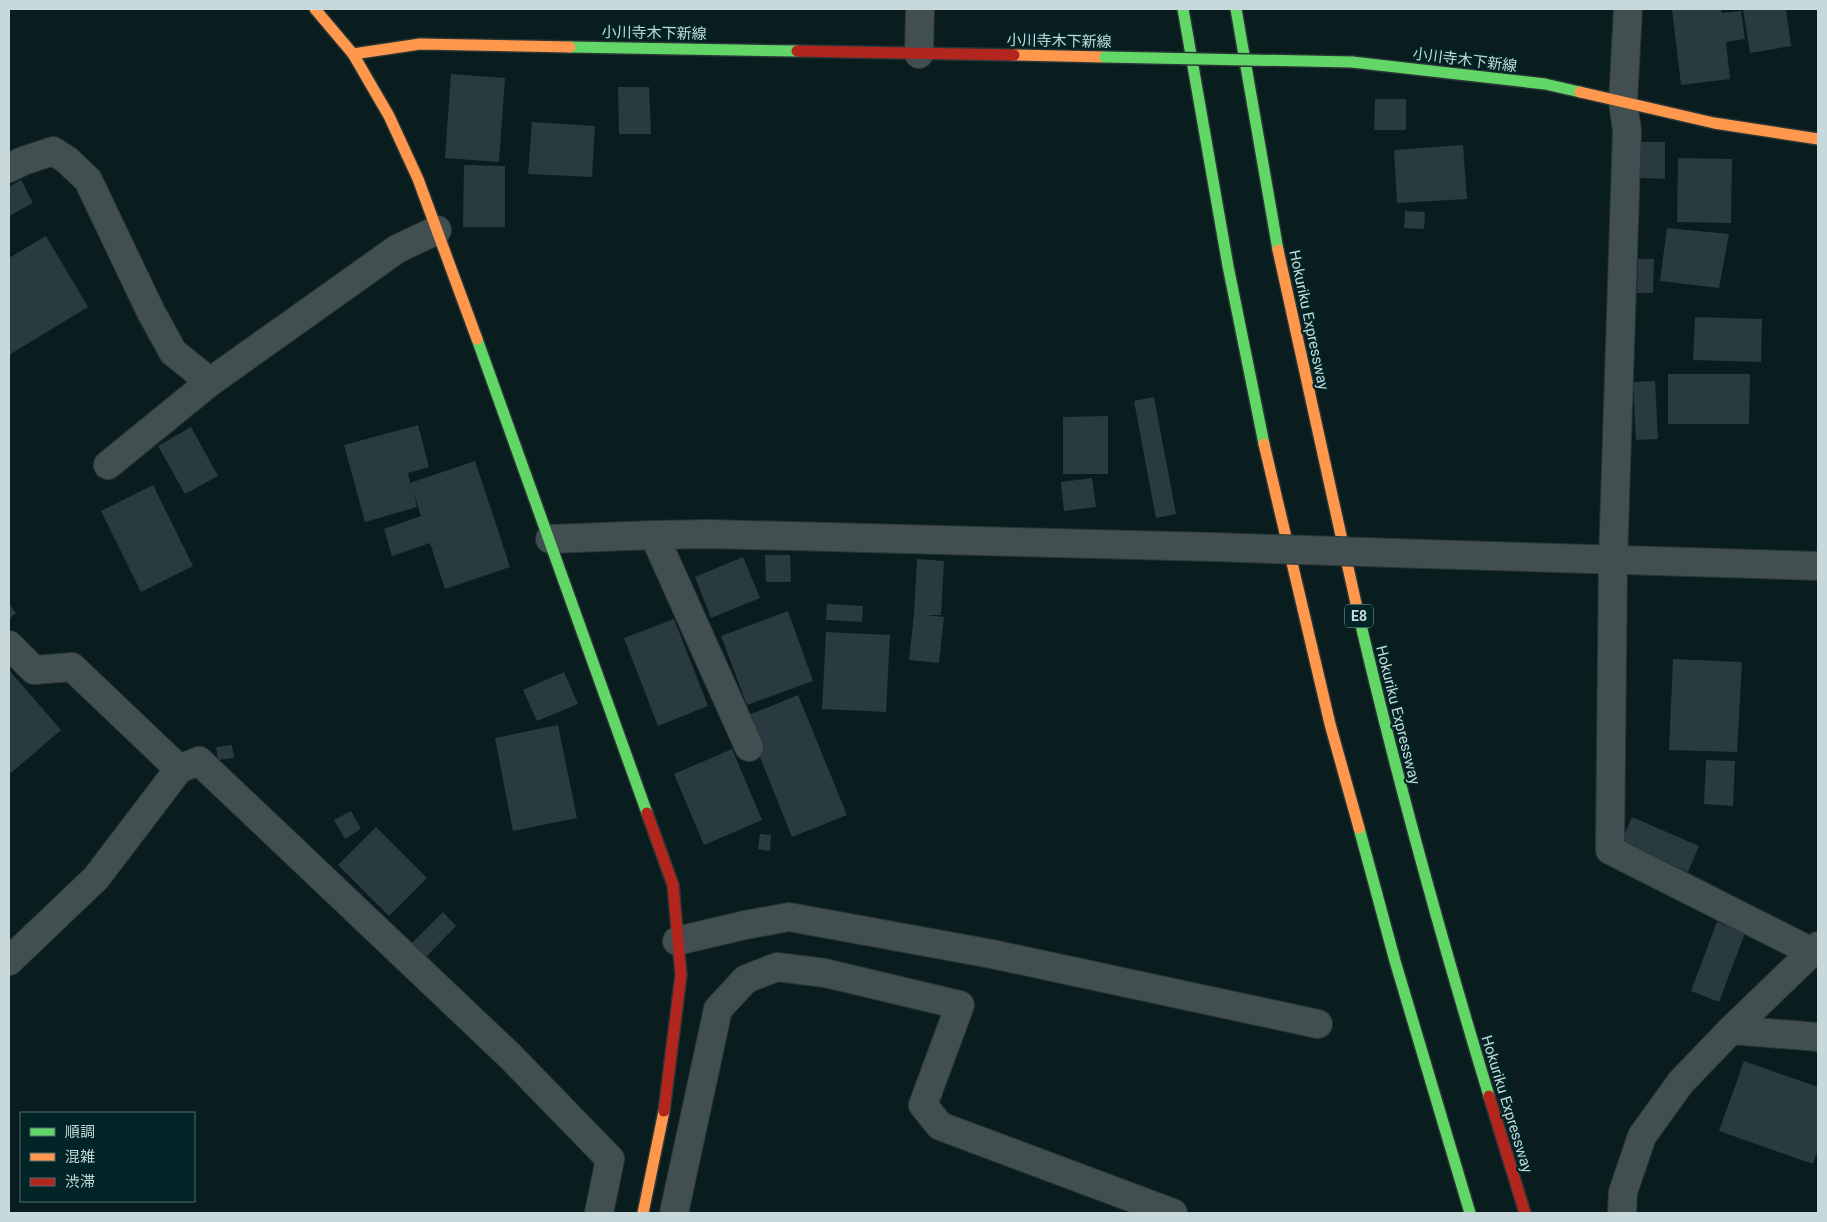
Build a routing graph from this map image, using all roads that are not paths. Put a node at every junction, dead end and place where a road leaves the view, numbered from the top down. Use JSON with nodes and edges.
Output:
{"nodes":[{"id":1,"x":920,"y":9,"type":"edge"},
{"id":2,"x":1183,"y":9,"type":"edge"},
{"id":3,"x":1236,"y":9,"type":"edge"},
{"id":4,"x":1628,"y":9,"type":"edge"},
{"id":5,"x":328,"y":16,"type":"edge"},
{"id":6,"x":353,"y":54,"type":"junction"},
{"id":7,"x":919,"y":54,"type":"junction"},
{"id":8,"x":1623,"y":102,"type":"junction"},
{"id":9,"x":1818,"y":139,"type":"edge"},
{"id":10,"x":9,"y":168,"type":"edge"},
{"id":11,"x":437,"y":230,"type":"junction"},
{"id":12,"x":210,"y":382,"type":"junction"},
{"id":13,"x":108,"y":465,"type":"dead end"},
{"id":14,"x":654,"y":534,"type":"junction"},
{"id":15,"x":550,"y":539,"type":"junction"},
{"id":16,"x":1613,"y":560,"type":"junction"},
{"id":17,"x":1818,"y":566,"type":"edge"},
{"id":18,"x":9,"y":645,"type":"edge"},
{"id":19,"x":749,"y":747,"type":"dead end"},
{"id":20,"x":180,"y":769,"type":"junction"},
{"id":21,"x":677,"y":941,"type":"junction"},
{"id":22,"x":1815,"y":949,"type":"edge"},
{"id":23,"x":9,"y":961,"type":"edge"},
{"id":24,"x":1318,"y":1024,"type":"dead end"},
{"id":25,"x":1731,"y":1030,"type":"junction"},
{"id":26,"x":1818,"y":1037,"type":"edge"},
{"id":27,"x":599,"y":1213,"type":"edge"},
{"id":28,"x":643,"y":1213,"type":"edge"},
{"id":29,"x":674,"y":1213,"type":"edge"},
{"id":30,"x":1172,"y":1213,"type":"edge"},
{"id":31,"x":1470,"y":1213,"type":"edge"},
{"id":32,"x":1525,"y":1213,"type":"edge"},
{"id":33,"x":1622,"y":1213,"type":"edge"}],
"edges":[{"from":1,"to":7,"type":"street"},
{"from":2,"to":31,"type":"main road"},
{"from":3,"to":32,"type":"main road","name":"Hokuriku Expressway","number":"E8"},
{"from":4,"to":8,"type":"street"},
{"from":5,"to":6,"type":"main road"},
{"from":6,"to":7,"type":"main road","name":"小川寺木下新線"},
{"from":6,"to":11,"type":"main road"},
{"from":7,"to":8,"type":"main road","name":"小川寺木下新線","bridge":true},
{"from":8,"to":9,"type":"main road","name":"小川寺木下新線"},
{"from":8,"to":16,"type":"street"},
{"from":10,"to":12,"type":"street"},
{"from":11,"to":12,"type":"street"},
{"from":11,"to":15,"type":"main road"},
{"from":12,"to":13,"type":"street"},
{"from":14,"to":15,"type":"street"},
{"from":14,"to":16,"type":"street","bridge":true},
{"from":14,"to":19,"type":"street"},
{"from":15,"to":21,"type":"main road"},
{"from":16,"to":17,"type":"street"},
{"from":16,"to":22,"type":"street"},
{"from":18,"to":20,"type":"street"},
{"from":20,"to":23,"type":"street"},
{"from":20,"to":27,"type":"street"},
{"from":21,"to":24,"type":"street"},
{"from":21,"to":28,"type":"main road"},
{"from":22,"to":25,"type":"street"},
{"from":25,"to":26,"type":"street"},
{"from":25,"to":33,"type":"street"},
{"from":29,"to":30,"type":"street"}]}
